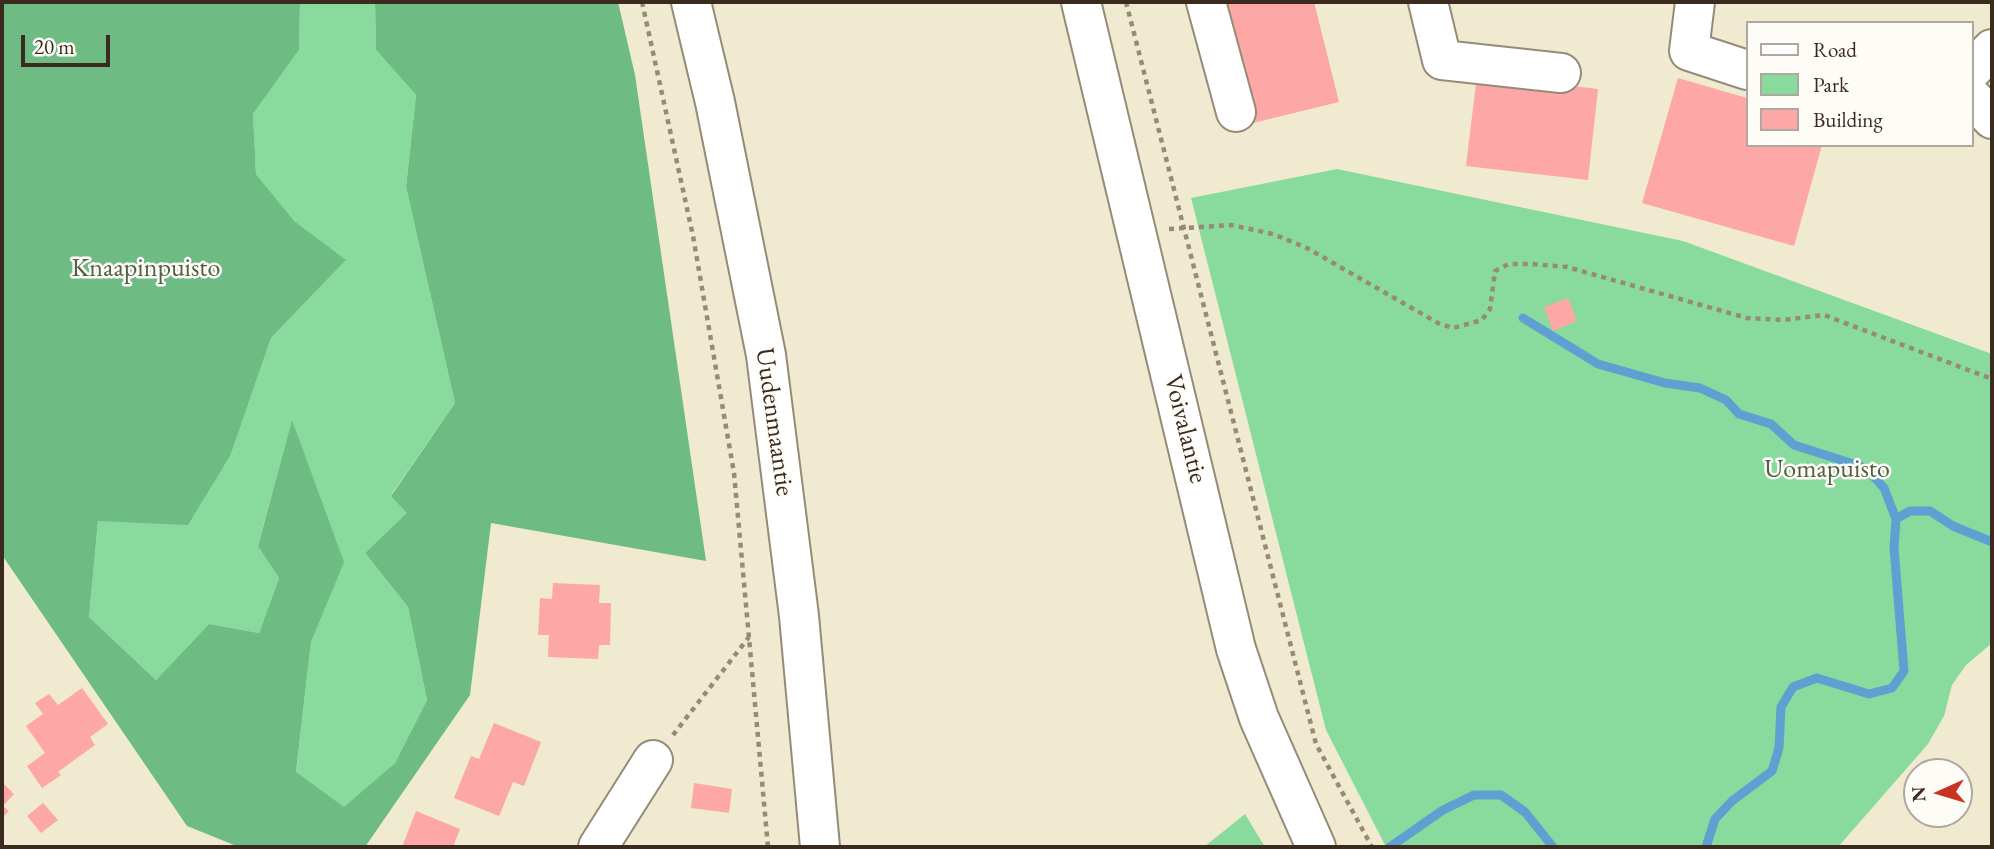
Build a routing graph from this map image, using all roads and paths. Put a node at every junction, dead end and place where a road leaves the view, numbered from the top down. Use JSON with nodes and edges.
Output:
{"nodes":[{"id":1,"x":642,"y":2,"type":"edge"},
{"id":2,"x":691,"y":2,"type":"edge"},
{"id":3,"x":1081,"y":2,"type":"edge"},
{"id":4,"x":1126,"y":2,"type":"edge"},
{"id":5,"x":1206,"y":2,"type":"edge"},
{"id":6,"x":1428,"y":2,"type":"edge"},
{"id":7,"x":1695,"y":2,"type":"edge"},
{"id":8,"x":1992,"y":49,"type":"edge"},
{"id":9,"x":1745,"y":69,"type":"edge"},
{"id":10,"x":1973,"y":69,"type":"edge"},
{"id":11,"x":1561,"y":73,"type":"dead end"},
{"id":12,"x":1973,"y":98,"type":"edge"},
{"id":13,"x":1236,"y":112,"type":"dead end"},
{"id":14,"x":1992,"y":119,"type":"edge"},
{"id":15,"x":1184,"y":226,"type":"junction"},
{"id":16,"x":1136,"y":234,"type":"junction"},
{"id":17,"x":1992,"y":379,"type":"edge"},
{"id":18,"x":749,"y":637,"type":"junction"},
{"id":19,"x":653,"y":760,"type":"joint"},
{"id":20,"x":598,"y":847,"type":"edge"},
{"id":21,"x":768,"y":847,"type":"edge"},
{"id":22,"x":820,"y":847,"type":"edge"},
{"id":23,"x":1316,"y":847,"type":"edge"},
{"id":24,"x":1372,"y":847,"type":"edge"}],
"edges":[{"from":1,"to":18,"type":"path"},
{"from":2,"to":22,"type":"street","name":"Uudenmaantie"},
{"from":3,"to":16,"type":"street","name":"Voivalantie"},
{"from":4,"to":15,"type":"path"},
{"from":5,"to":13,"type":"street"},
{"from":6,"to":11,"type":"street"},
{"from":7,"to":9,"type":"street"},
{"from":8,"to":10,"type":"street"},
{"from":12,"to":14,"type":"street"},
{"from":15,"to":16,"type":"path"},
{"from":15,"to":17,"type":"path"},
{"from":15,"to":24,"type":"path"},
{"from":16,"to":23,"type":"street","name":"Voivalantie"},
{"from":18,"to":19,"type":"path"},
{"from":18,"to":21,"type":"path"},
{"from":19,"to":20,"type":"street"}]}
